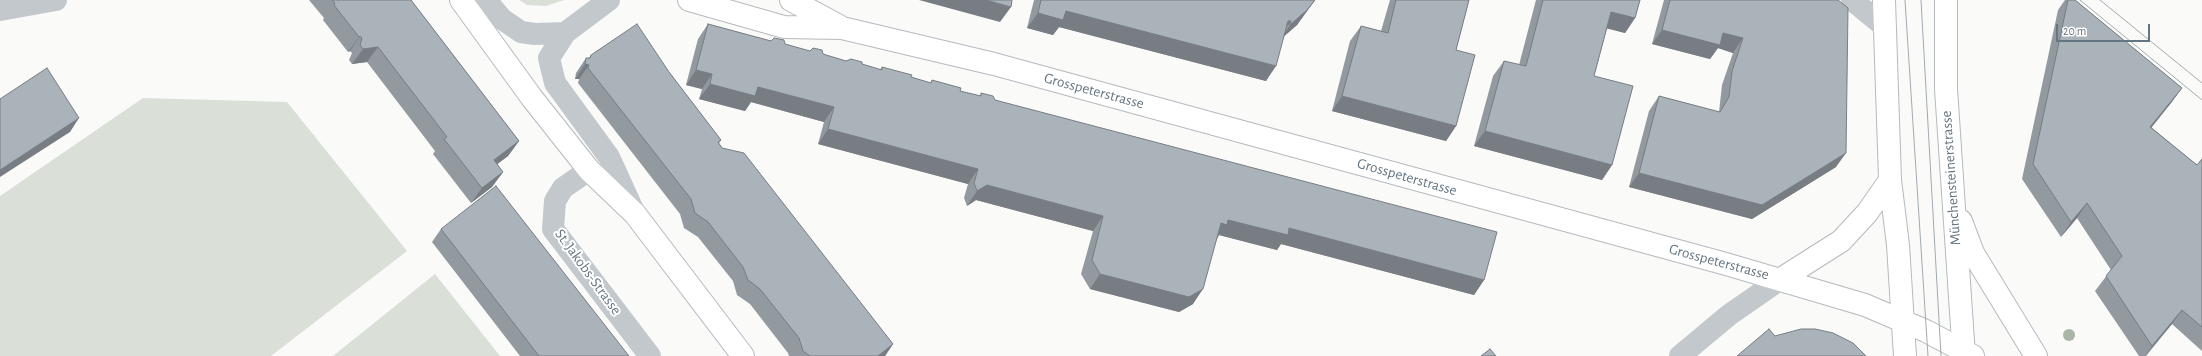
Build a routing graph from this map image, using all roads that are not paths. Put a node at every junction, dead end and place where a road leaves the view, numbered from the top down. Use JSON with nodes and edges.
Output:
{"nodes":[{"id":1,"x":56,"y":0,"type":"edge"},
{"id":2,"x":461,"y":0,"type":"edge"},
{"id":3,"x":486,"y":0,"type":"edge"},
{"id":4,"x":689,"y":0,"type":"edge"},
{"id":5,"x":791,"y":0,"type":"edge"},
{"id":6,"x":1852,"y":0,"type":"edge"},
{"id":7,"x":1884,"y":0,"type":"edge"},
{"id":8,"x":1946,"y":0,"type":"edge"},
{"id":9,"x":605,"y":2,"type":"edge"},
{"id":10,"x":0,"y":10,"type":"edge"},
{"id":11,"x":1885,"y":27,"type":"junction"},
{"id":12,"x":842,"y":28,"type":"junction"},
{"id":13,"x":565,"y":33,"type":"junction"},
{"id":14,"x":589,"y":170,"type":"junction"},
{"id":15,"x":1951,"y":173,"type":"junction"},
{"id":16,"x":1890,"y":180,"type":"junction"},
{"id":17,"x":635,"y":214,"type":"junction"},
{"id":18,"x":1781,"y":279,"type":"junction"},
{"id":19,"x":1902,"y":319,"type":"junction"},
{"id":20,"x":1967,"y":354,"type":"edge"},
{"id":21,"x":650,"y":356,"type":"edge"},
{"id":22,"x":743,"y":356,"type":"edge"},
{"id":23,"x":1680,"y":356,"type":"edge"},
{"id":24,"x":1904,"y":356,"type":"edge"},
{"id":25,"x":2036,"y":356,"type":"edge"}],
"edges":[{"from":1,"to":10,"type":"street"},
{"from":2,"to":14,"type":"main road"},
{"from":3,"to":13,"type":"street"},
{"from":4,"to":12,"type":"main road","name":"Grosspeterstrasse"},
{"from":5,"to":12,"type":"main road","name":"Grosspeterstrasse"},
{"from":6,"to":11,"type":"street"},
{"from":7,"to":11,"type":"main road"},
{"from":8,"to":15,"type":"main road","name":"Münchensteinerstrasse"},
{"from":9,"to":13,"type":"street"},
{"from":11,"to":16,"type":"main road"},
{"from":12,"to":18,"type":"main road","name":"Grosspeterstrasse"},
{"from":13,"to":17,"type":"street"},
{"from":14,"to":17,"type":"main road"},
{"from":14,"to":21,"type":"street","name":"St. Jakobs-Strasse"},
{"from":15,"to":20,"type":"main road","name":"Münchensteinerstrasse"},
{"from":15,"to":25,"type":"main road"},
{"from":16,"to":18,"type":"main road"},
{"from":16,"to":19,"type":"main road"},
{"from":17,"to":22,"type":"main road"},
{"from":18,"to":19,"type":"main road","name":"Grosspeterstrasse"},
{"from":18,"to":23,"type":"street"},
{"from":19,"to":20,"type":"main road","name":"Grosspeterstrasse"},
{"from":19,"to":24,"type":"main road"}]}
